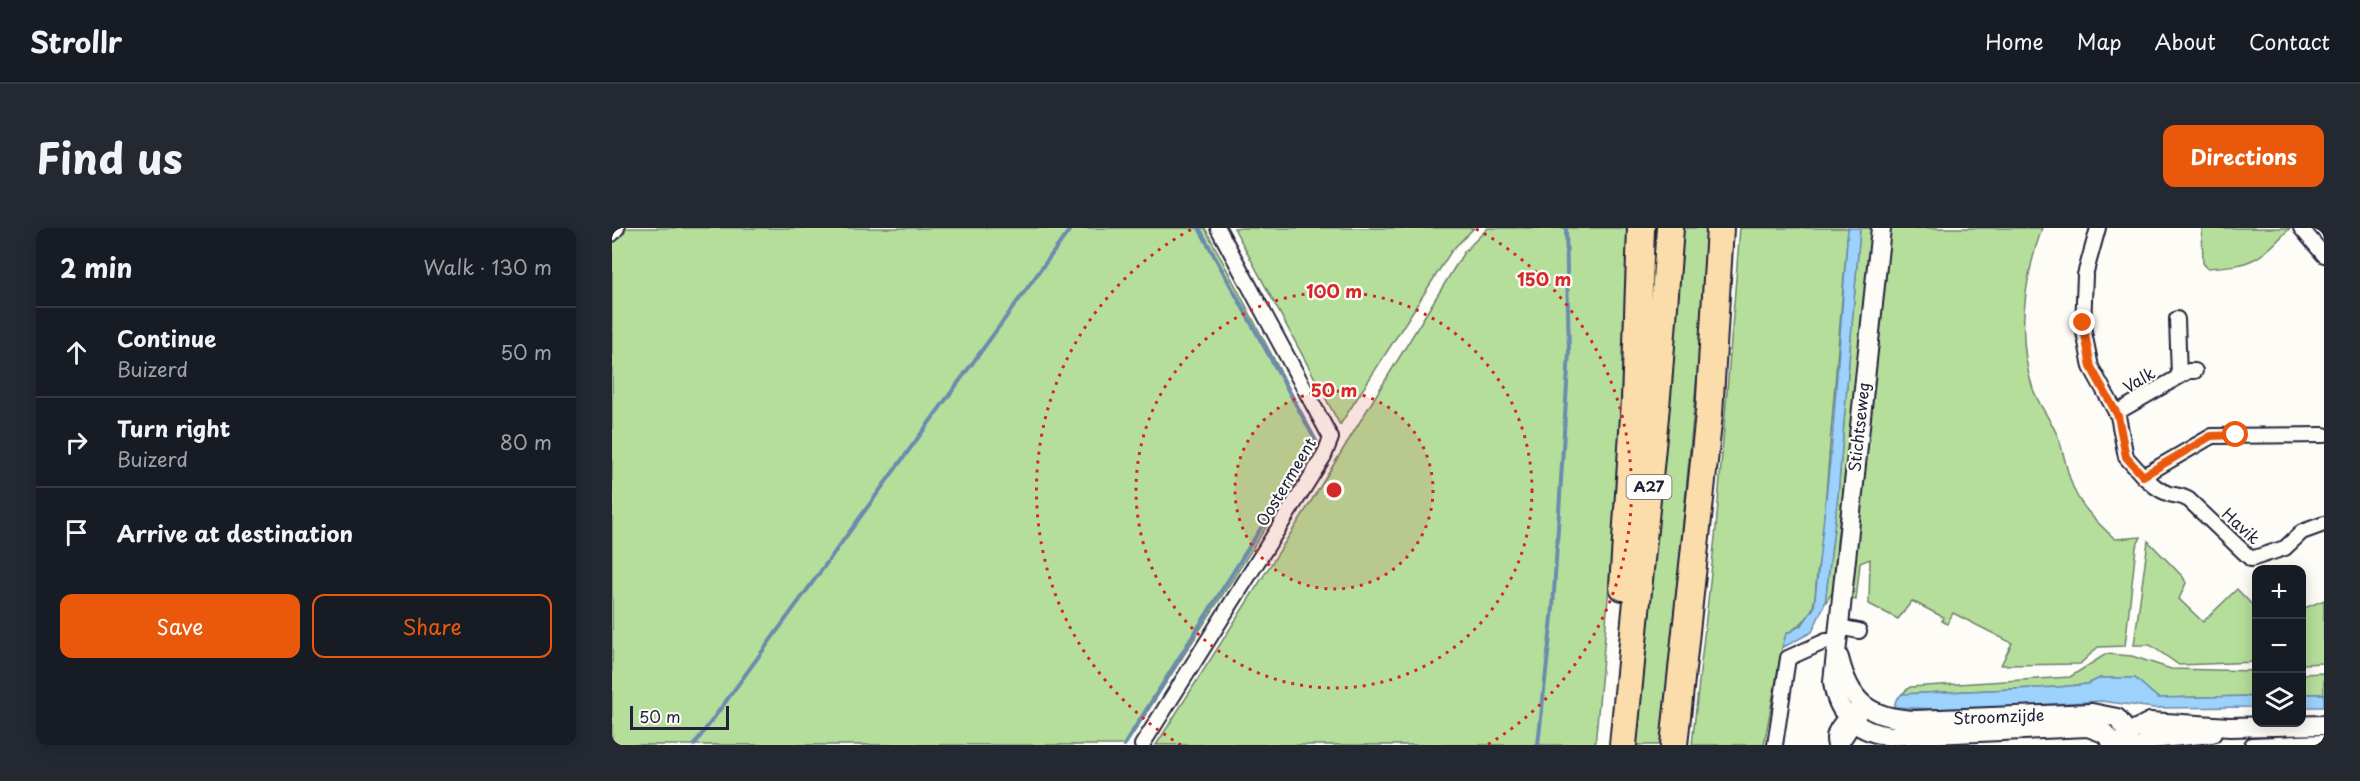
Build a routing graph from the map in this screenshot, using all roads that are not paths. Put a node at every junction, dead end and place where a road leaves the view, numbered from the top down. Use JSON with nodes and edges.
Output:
{"nodes":[{"id":1,"x":617,"y":228,"type":"edge"},
{"id":2,"x":1218,"y":228,"type":"edge"},
{"id":3,"x":1641,"y":228,"type":"edge"},
{"id":4,"x":1670,"y":228,"type":"edge"},
{"id":5,"x":1720,"y":228,"type":"edge"},
{"id":6,"x":1881,"y":228,"type":"edge"},
{"id":7,"x":2098,"y":228,"type":"edge"},
{"id":8,"x":2308,"y":230,"type":"edge"},
{"id":9,"x":612,"y":234,"type":"edge"},
{"id":10,"x":2324,"y":255,"type":"edge"},
{"id":11,"x":2177,"y":319,"type":"dead end"},
{"id":12,"x":2195,"y":371,"type":"dead end"},
{"id":13,"x":2179,"y":376,"type":"junction"},
{"id":14,"x":2116,"y":413,"type":"junction"},
{"id":15,"x":2324,"y":435,"type":"edge"},
{"id":16,"x":2143,"y":476,"type":"junction"},
{"id":17,"x":2324,"y":524,"type":"edge"},
{"id":18,"x":1859,"y":632,"type":"dead end"},
{"id":19,"x":1837,"y":639,"type":"junction"},
{"id":20,"x":1863,"y":704,"type":"junction"},
{"id":21,"x":1851,"y":719,"type":"junction"},
{"id":22,"x":2324,"y":724,"type":"edge"},
{"id":23,"x":2149,"y":735,"type":"edge"},
{"id":24,"x":2123,"y":742,"type":"edge"},
{"id":25,"x":2324,"y":742,"type":"edge"},
{"id":26,"x":1142,"y":745,"type":"edge"},
{"id":27,"x":1610,"y":745,"type":"edge"},
{"id":28,"x":1623,"y":745,"type":"edge"},
{"id":29,"x":1674,"y":745,"type":"edge"},
{"id":30,"x":1775,"y":745,"type":"edge"},
{"id":31,"x":1834,"y":745,"type":"edge"},
{"id":32,"x":1840,"y":745,"type":"edge"},
{"id":33,"x":2252,"y":745,"type":"edge"}],
"edges":[{"from":1,"to":9,"type":"street"},
{"from":2,"to":26,"type":"street","name":"Oostermeent"},
{"from":3,"to":27,"type":"highway","number":"A27"},
{"from":4,"to":28,"type":"highway","number":"A27"},
{"from":5,"to":29,"type":"highway"},
{"from":6,"to":19,"type":"street","name":"Stichtseweg"},
{"from":7,"to":14,"type":"street"},
{"from":8,"to":10,"type":"street"},
{"from":11,"to":13,"type":"street","name":"Valk"},
{"from":12,"to":13,"type":"street","name":"Valk"},
{"from":13,"to":14,"type":"street","name":"Valk"},
{"from":14,"to":16,"type":"street"},
{"from":15,"to":16,"type":"street"},
{"from":16,"to":17,"type":"street","name":"Havik"},
{"from":18,"to":19,"type":"street"},
{"from":19,"to":20,"type":"street","name":"Stichtseweg"},
{"from":19,"to":21,"type":"street","name":"Stichtseweg"},
{"from":19,"to":30,"type":"street"},
{"from":20,"to":21,"type":"street"},
{"from":20,"to":24,"type":"street","name":"Stroomzijde"},
{"from":21,"to":24,"type":"street","name":"Stroomzijde"},
{"from":21,"to":31,"type":"street"},
{"from":21,"to":32,"type":"street"},
{"from":22,"to":23,"type":"street"},
{"from":23,"to":24,"type":"street"},
{"from":25,"to":33,"type":"street"}]}
